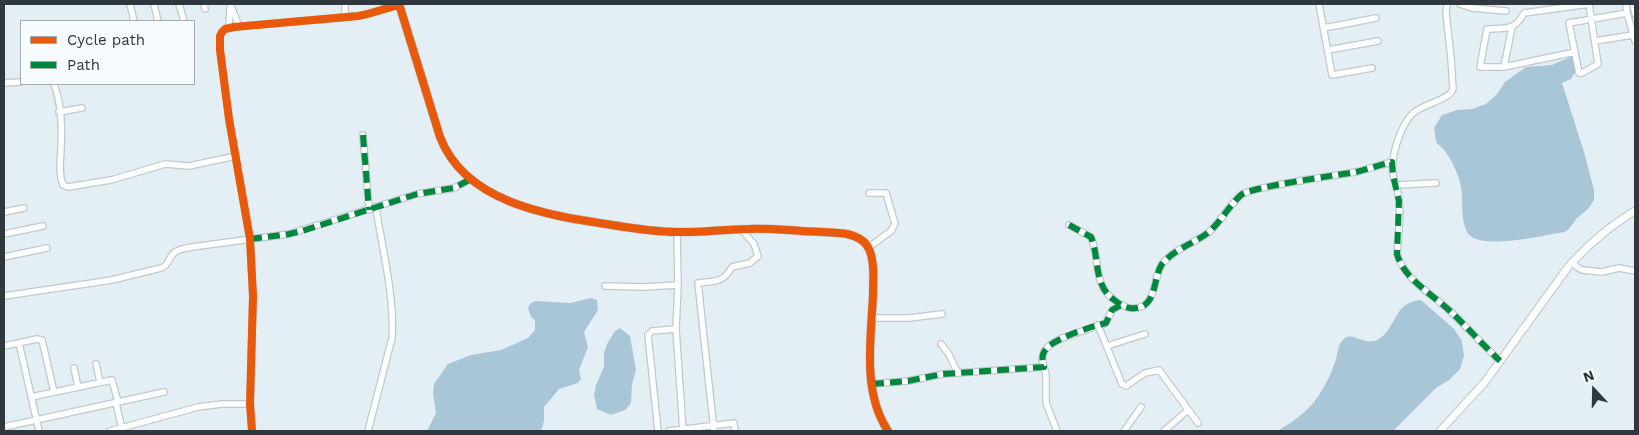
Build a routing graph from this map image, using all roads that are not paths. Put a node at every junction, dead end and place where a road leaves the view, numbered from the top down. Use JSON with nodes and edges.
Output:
{"nodes":[{"id":1,"x":130,"y":4,"type":"edge"},
{"id":2,"x":154,"y":4,"type":"edge"},
{"id":3,"x":179,"y":4,"type":"edge"},
{"id":4,"x":230,"y":4,"type":"edge"},
{"id":5,"x":345,"y":4,"type":"edge"},
{"id":6,"x":399,"y":4,"type":"edge"},
{"id":7,"x":1320,"y":4,"type":"edge"},
{"id":8,"x":1447,"y":4,"type":"edge"},
{"id":9,"x":1460,"y":4,"type":"edge"},
{"id":10,"x":1589,"y":4,"type":"edge"},
{"id":11,"x":1626,"y":4,"type":"edge"},
{"id":12,"x":1633,"y":4,"type":"edge"},
{"id":13,"x":1506,"y":11,"type":"dead end"},
{"id":14,"x":1627,"y":14,"type":"junction"},
{"id":15,"x":1635,"y":14,"type":"edge"},
{"id":16,"x":345,"y":17,"type":"junction"},
{"id":17,"x":1376,"y":18,"type":"dead end"},
{"id":18,"x":1592,"y":18,"type":"junction"},
{"id":19,"x":134,"y":20,"type":"edge"},
{"id":20,"x":158,"y":20,"type":"edge"},
{"id":21,"x":184,"y":20,"type":"edge"},
{"id":22,"x":239,"y":26,"type":"junction"},
{"id":23,"x":1512,"y":27,"type":"junction"},
{"id":24,"x":229,"y":28,"type":"junction"},
{"id":25,"x":1324,"y":28,"type":"junction"},
{"id":26,"x":1633,"y":34,"type":"junction"},
{"id":27,"x":1378,"y":41,"type":"dead end"},
{"id":28,"x":1595,"y":41,"type":"junction"},
{"id":29,"x":1635,"y":41,"type":"edge"},
{"id":30,"x":1328,"y":50,"type":"junction"},
{"id":31,"x":1575,"y":52,"type":"junction"},
{"id":32,"x":1504,"y":67,"type":"junction"},
{"id":33,"x":1372,"y":68,"type":"dead end"},
{"id":34,"x":20,"y":82,"type":"edge"},
{"id":35,"x":4,"y":83,"type":"edge"},
{"id":36,"x":54,"y":85,"type":"edge"},
{"id":37,"x":82,"y":108,"type":"dead end"},
{"id":38,"x":59,"y":112,"type":"junction"},
{"id":39,"x":363,"y":135,"type":"dead end"},
{"id":40,"x":236,"y":156,"type":"junction"},
{"id":41,"x":1392,"y":162,"type":"junction"},
{"id":42,"x":471,"y":179,"type":"junction"},
{"id":43,"x":1436,"y":183,"type":"dead end"},
{"id":44,"x":1396,"y":185,"type":"junction"},
{"id":45,"x":870,"y":193,"type":"dead end"},
{"id":46,"x":24,"y":208,"type":"dead end"},
{"id":47,"x":376,"y":208,"type":"junction"},
{"id":48,"x":369,"y":210,"type":"junction"},
{"id":49,"x":1635,"y":211,"type":"edge"},
{"id":50,"x":4,"y":212,"type":"edge"},
{"id":51,"x":1069,"y":225,"type":"dead end"},
{"id":52,"x":43,"y":226,"type":"dead end"},
{"id":53,"x":741,"y":229,"type":"junction"},
{"id":54,"x":677,"y":232,"type":"junction"},
{"id":55,"x":4,"y":234,"type":"edge"},
{"id":56,"x":250,"y":239,"type":"junction"},
{"id":57,"x":48,"y":248,"type":"dead end"},
{"id":58,"x":868,"y":248,"type":"junction"},
{"id":59,"x":4,"y":257,"type":"edge"},
{"id":60,"x":1572,"y":262,"type":"junction"},
{"id":61,"x":1635,"y":271,"type":"edge"},
{"id":62,"x":678,"y":285,"type":"junction"},
{"id":63,"x":605,"y":286,"type":"dead end"},
{"id":64,"x":4,"y":296,"type":"edge"},
{"id":65,"x":1121,"y":305,"type":"junction"},
{"id":66,"x":942,"y":314,"type":"dead end"},
{"id":67,"x":871,"y":318,"type":"junction"},
{"id":68,"x":1098,"y":325,"type":"junction"},
{"id":69,"x":676,"y":328,"type":"junction"},
{"id":70,"x":1145,"y":334,"type":"dead end"},
{"id":71,"x":20,"y":343,"type":"junction"},
{"id":72,"x":941,"y":344,"type":"dead end"},
{"id":73,"x":4,"y":346,"type":"edge"},
{"id":74,"x":1107,"y":346,"type":"junction"},
{"id":75,"x":1500,"y":361,"type":"junction"},
{"id":76,"x":96,"y":364,"type":"dead end"},
{"id":77,"x":1044,"y":367,"type":"junction"},
{"id":78,"x":74,"y":368,"type":"dead end"},
{"id":79,"x":958,"y":373,"type":"junction"},
{"id":80,"x":100,"y":382,"type":"junction"},
{"id":81,"x":872,"y":384,"type":"junction"},
{"id":82,"x":78,"y":387,"type":"junction"},
{"id":83,"x":54,"y":392,"type":"junction"},
{"id":84,"x":164,"y":392,"type":"dead end"},
{"id":85,"x":31,"y":397,"type":"junction"},
{"id":86,"x":117,"y":403,"type":"junction"},
{"id":87,"x":250,"y":404,"type":"junction"},
{"id":88,"x":1142,"y":407,"type":"dead end"},
{"id":89,"x":1188,"y":410,"type":"junction"},
{"id":90,"x":37,"y":420,"type":"junction"},
{"id":91,"x":1198,"y":423,"type":"dead end"},
{"id":92,"x":4,"y":428,"type":"edge"},
{"id":93,"x":122,"y":429,"type":"junction"},
{"id":94,"x":713,"y":429,"type":"edge"},
{"id":95,"x":39,"y":431,"type":"edge"},
{"id":96,"x":110,"y":431,"type":"edge"},
{"id":97,"x":252,"y":431,"type":"edge"},
{"id":98,"x":368,"y":431,"type":"edge"},
{"id":99,"x":658,"y":431,"type":"edge"},
{"id":100,"x":669,"y":431,"type":"edge"},
{"id":101,"x":683,"y":431,"type":"edge"},
{"id":102,"x":735,"y":431,"type":"edge"},
{"id":103,"x":888,"y":431,"type":"edge"},
{"id":104,"x":1057,"y":431,"type":"edge"},
{"id":105,"x":1124,"y":431,"type":"edge"},
{"id":106,"x":1164,"y":431,"type":"edge"},
{"id":107,"x":1440,"y":431,"type":"edge"}],
"edges":[{"from":1,"to":19,"type":"street"},
{"from":2,"to":20,"type":"street"},
{"from":3,"to":21,"type":"street"},
{"from":4,"to":22,"type":"street"},
{"from":4,"to":24,"type":"street"},
{"from":5,"to":16,"type":"street"},
{"from":6,"to":16,"type":"street"},
{"from":6,"to":42,"type":"street"},
{"from":7,"to":25,"type":"street"},
{"from":8,"to":41,"type":"street"},
{"from":9,"to":13,"type":"street"},
{"from":10,"to":18,"type":"street"},
{"from":10,"to":23,"type":"street"},
{"from":11,"to":14,"type":"street"},
{"from":12,"to":15,"type":"street"},
{"from":14,"to":18,"type":"street"},
{"from":14,"to":26,"type":"street"},
{"from":16,"to":22,"type":"street"},
{"from":17,"to":25,"type":"street"},
{"from":18,"to":28,"type":"street"},
{"from":18,"to":31,"type":"street"},
{"from":22,"to":24,"type":"street"},
{"from":23,"to":32,"type":"street"},
{"from":23,"to":32,"type":"street"},
{"from":24,"to":40,"type":"street"},
{"from":25,"to":30,"type":"street"},
{"from":26,"to":28,"type":"street"},
{"from":26,"to":29,"type":"street"},
{"from":27,"to":30,"type":"street"},
{"from":28,"to":31,"type":"street"},
{"from":30,"to":33,"type":"street"},
{"from":31,"to":32,"type":"street"},
{"from":34,"to":35,"type":"street"},
{"from":36,"to":38,"type":"street"},
{"from":37,"to":38,"type":"street"},
{"from":38,"to":40,"type":"street"},
{"from":39,"to":48,"type":"street"},
{"from":40,"to":56,"type":"street"},
{"from":41,"to":44,"type":"street"},
{"from":41,"to":65,"type":"street"},
{"from":42,"to":47,"type":"street"},
{"from":42,"to":54,"type":"street"},
{"from":43,"to":44,"type":"street"},
{"from":44,"to":75,"type":"street"},
{"from":45,"to":58,"type":"street"},
{"from":46,"to":50,"type":"street"},
{"from":47,"to":48,"type":"street"},
{"from":47,"to":98,"type":"street"},
{"from":48,"to":56,"type":"street"},
{"from":49,"to":60,"type":"street"},
{"from":51,"to":65,"type":"street"},
{"from":52,"to":55,"type":"street"},
{"from":53,"to":54,"type":"street"},
{"from":53,"to":58,"type":"street"},
{"from":53,"to":94,"type":"street"},
{"from":54,"to":62,"type":"street"},
{"from":56,"to":64,"type":"street"},
{"from":56,"to":87,"type":"street"},
{"from":57,"to":59,"type":"street"},
{"from":58,"to":67,"type":"street"},
{"from":60,"to":61,"type":"street"},
{"from":60,"to":75,"type":"street"},
{"from":62,"to":63,"type":"street"},
{"from":62,"to":69,"type":"street"},
{"from":65,"to":68,"type":"street"},
{"from":66,"to":67,"type":"street"},
{"from":67,"to":81,"type":"street"},
{"from":68,"to":74,"type":"street"},
{"from":68,"to":77,"type":"street"},
{"from":69,"to":99,"type":"street"},
{"from":69,"to":101,"type":"street"},
{"from":70,"to":74,"type":"street"},
{"from":71,"to":73,"type":"street"},
{"from":71,"to":83,"type":"street"},
{"from":71,"to":85,"type":"street"},
{"from":72,"to":79,"type":"street"},
{"from":74,"to":89,"type":"street"},
{"from":75,"to":107,"type":"street"},
{"from":76,"to":80,"type":"street"},
{"from":77,"to":79,"type":"street"},
{"from":77,"to":104,"type":"street"},
{"from":78,"to":82,"type":"street"},
{"from":79,"to":81,"type":"street"},
{"from":80,"to":82,"type":"street"},
{"from":80,"to":86,"type":"street"},
{"from":81,"to":103,"type":"street"},
{"from":82,"to":83,"type":"street"},
{"from":83,"to":85,"type":"street"},
{"from":84,"to":86,"type":"street"},
{"from":85,"to":90,"type":"street"},
{"from":86,"to":90,"type":"street"},
{"from":86,"to":93,"type":"street"},
{"from":87,"to":93,"type":"street"},
{"from":87,"to":97,"type":"street"},
{"from":88,"to":105,"type":"street"},
{"from":89,"to":91,"type":"street"},
{"from":89,"to":106,"type":"street"},
{"from":90,"to":92,"type":"street"},
{"from":90,"to":95,"type":"street"},
{"from":93,"to":96,"type":"street"},
{"from":94,"to":101,"type":"street"},
{"from":94,"to":102,"type":"street"},
{"from":100,"to":101,"type":"street"}]}
